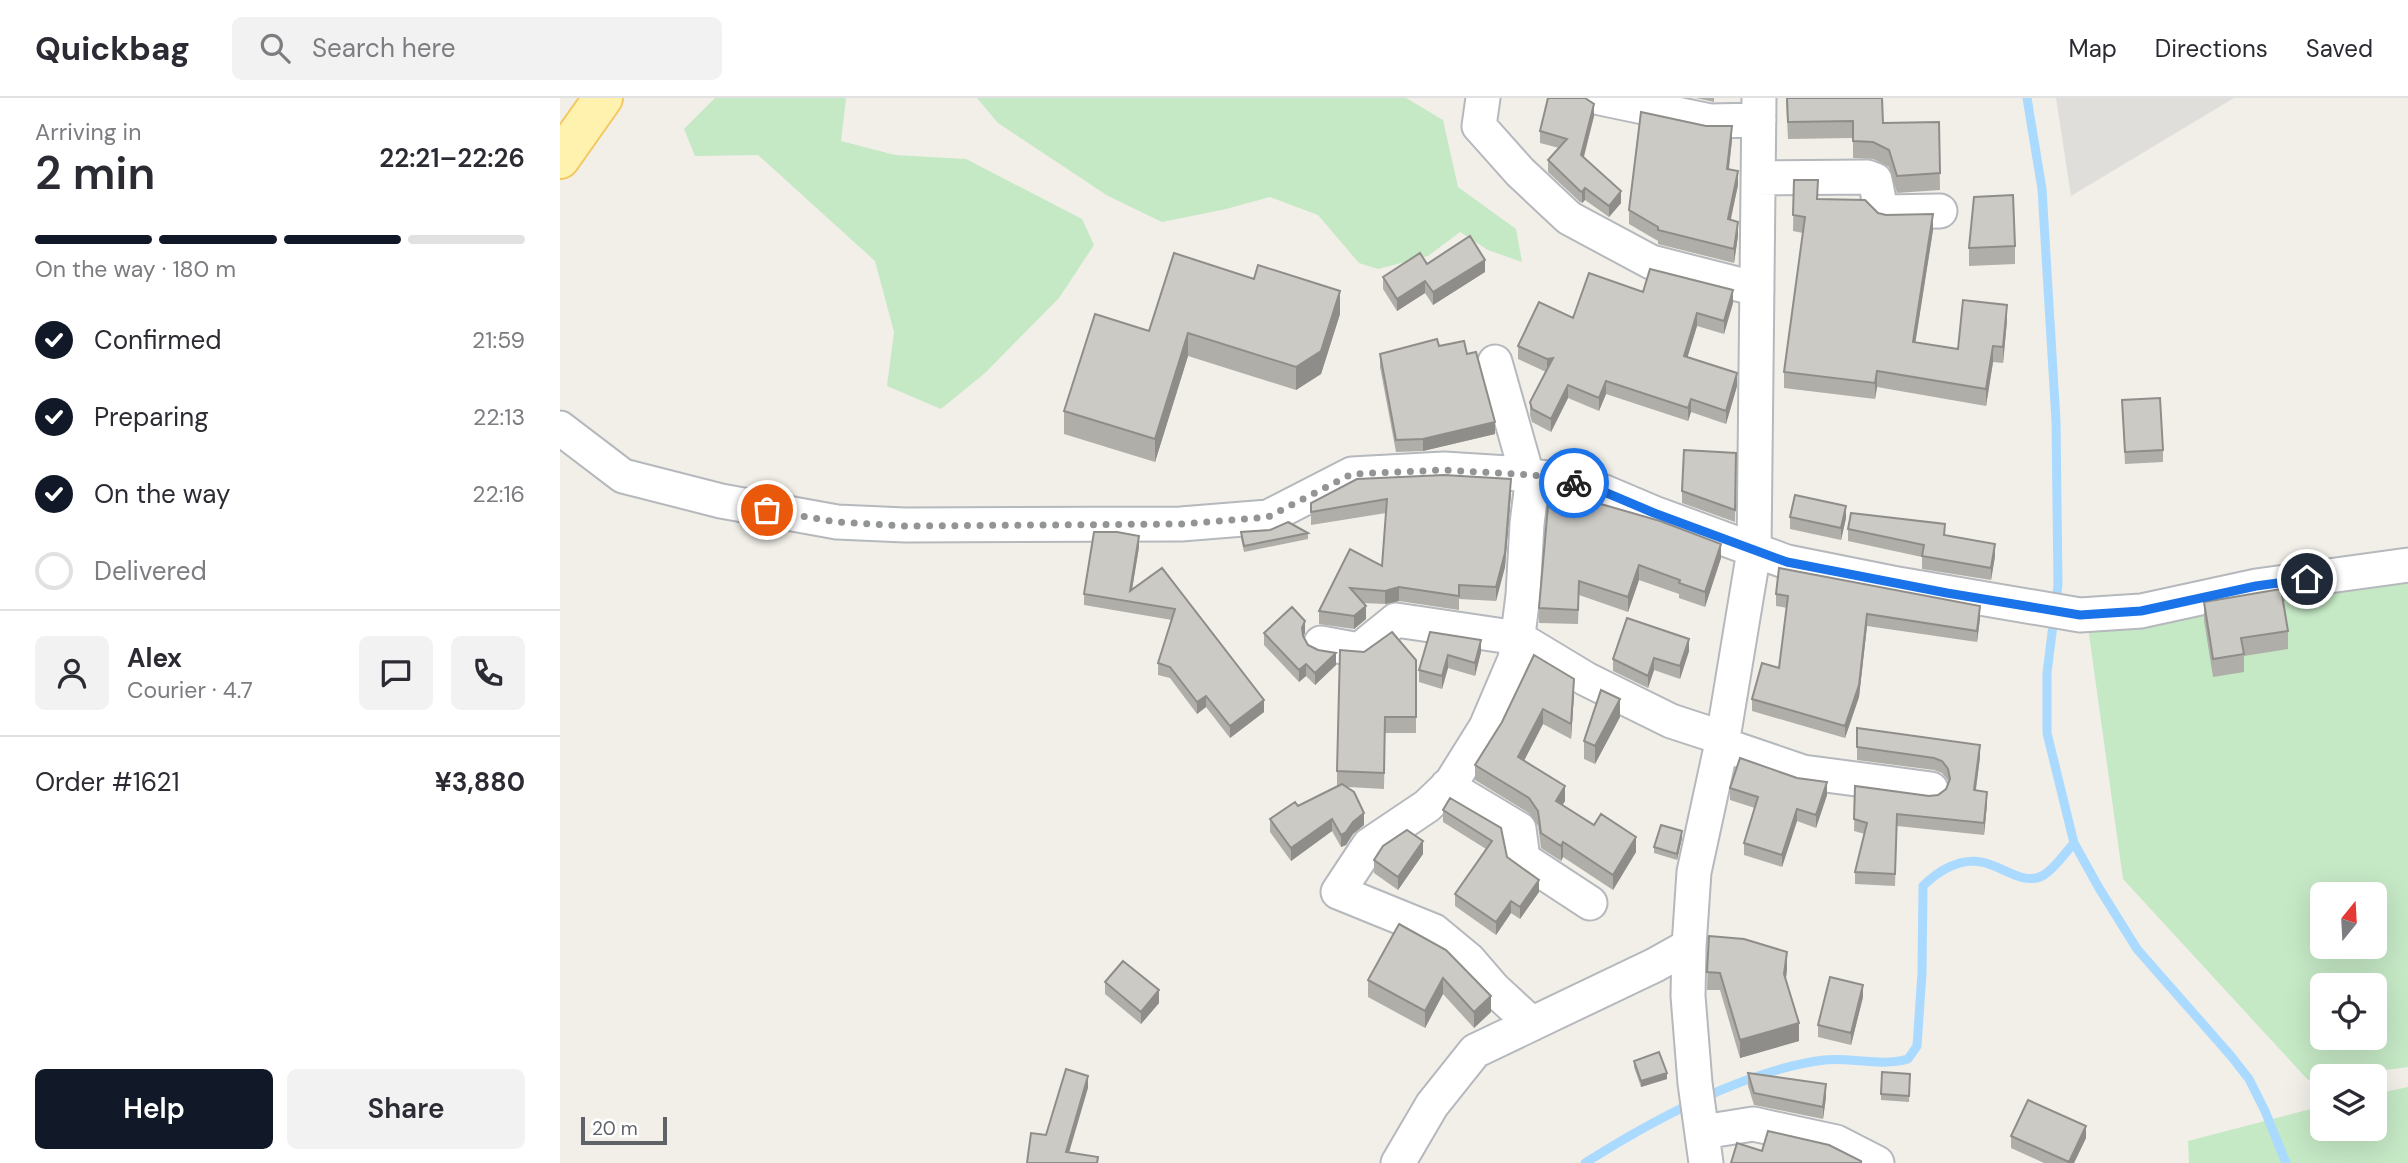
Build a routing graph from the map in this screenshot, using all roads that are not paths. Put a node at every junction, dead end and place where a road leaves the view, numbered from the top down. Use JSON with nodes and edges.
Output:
{"nodes":[{"id":1,"x":603,"y":98,"type":"edge"},
{"id":2,"x":1483,"y":98,"type":"edge"},
{"id":3,"x":1601,"y":98,"type":"edge"},
{"id":4,"x":1759,"y":109,"type":"edge"},
{"id":5,"x":560,"y":159,"type":"edge"},
{"id":6,"x":1759,"y":178,"type":"junction"},
{"id":7,"x":1940,"y":211,"type":"dead end"},
{"id":8,"x":1757,"y":289,"type":"junction"},
{"id":9,"x":1495,"y":362,"type":"dead end"},
{"id":10,"x":560,"y":428,"type":"edge"},
{"id":11,"x":1530,"y":475,"type":"junction"},
{"id":12,"x":1754,"y":551,"type":"junction"},
{"id":13,"x":2408,"y":565,"type":"edge"},
{"id":14,"x":1518,"y":638,"type":"junction"},
{"id":15,"x":1321,"y":643,"type":"dead end"},
{"id":16,"x":1722,"y":741,"type":"junction"},
{"id":17,"x":1447,"y":786,"type":"junction"},
{"id":18,"x":1931,"y":789,"type":"dead end"},
{"id":19,"x":1590,"y":903,"type":"dead end"},
{"id":20,"x":1689,"y":946,"type":"junction"},
{"id":21,"x":1532,"y":1024,"type":"junction"},
{"id":22,"x":1701,"y":1122,"type":"edge"},
{"id":23,"x":1398,"y":1163,"type":"edge"},
{"id":24,"x":1877,"y":1163,"type":"edge"}],
"edges":[{"from":1,"to":5,"type":"main road"},
{"from":2,"to":8,"type":"street"},
{"from":3,"to":4,"type":"street"},
{"from":4,"to":6,"type":"street"},
{"from":6,"to":7,"type":"street"},
{"from":6,"to":8,"type":"street"},
{"from":8,"to":12,"type":"street"},
{"from":9,"to":11,"type":"street"},
{"from":10,"to":11,"type":"street"},
{"from":11,"to":12,"type":"street"},
{"from":11,"to":14,"type":"street"},
{"from":12,"to":13,"type":"street"},
{"from":12,"to":16,"type":"street"},
{"from":14,"to":15,"type":"street"},
{"from":14,"to":16,"type":"street"},
{"from":14,"to":17,"type":"street"},
{"from":16,"to":18,"type":"street"},
{"from":16,"to":20,"type":"street"},
{"from":17,"to":19,"type":"street"},
{"from":17,"to":21,"type":"street"},
{"from":20,"to":21,"type":"street"},
{"from":20,"to":22,"type":"street"},
{"from":21,"to":23,"type":"street"},
{"from":22,"to":24,"type":"street"}]}
